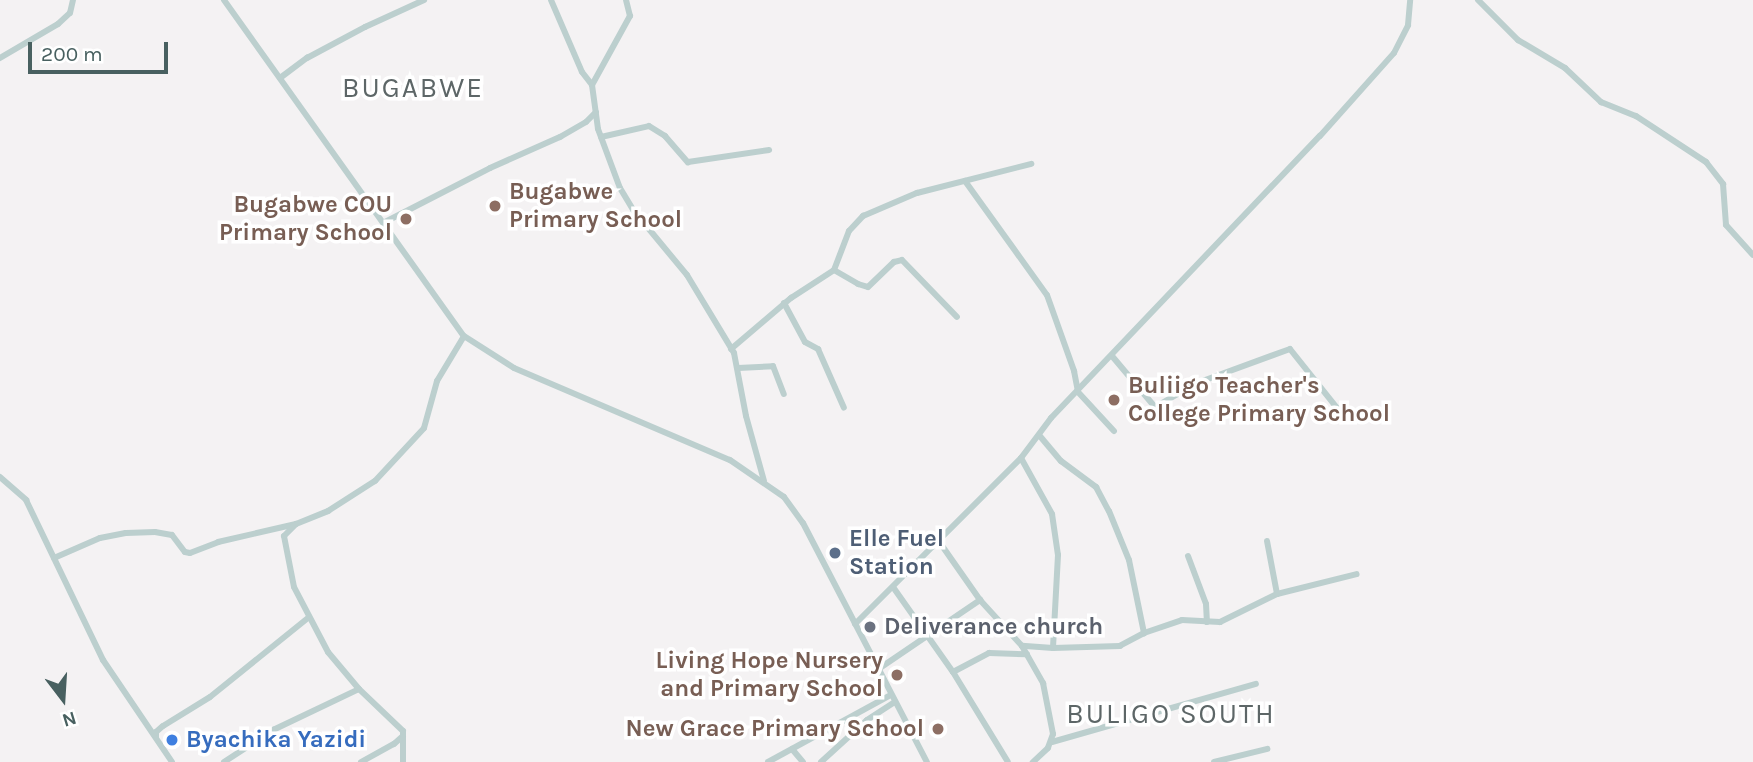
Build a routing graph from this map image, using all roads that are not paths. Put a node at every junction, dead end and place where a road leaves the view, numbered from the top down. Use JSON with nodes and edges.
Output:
{"nodes":[{"id":1,"x":74,"y":0,"type":"edge"},
{"id":2,"x":224,"y":0,"type":"edge"},
{"id":3,"x":424,"y":0,"type":"edge"},
{"id":4,"x":551,"y":0,"type":"edge"},
{"id":5,"x":626,"y":0,"type":"edge"},
{"id":6,"x":1410,"y":0,"type":"edge"},
{"id":7,"x":1478,"y":0,"type":"edge"},
{"id":8,"x":0,"y":58,"type":"edge"},
{"id":9,"x":280,"y":78,"type":"junction"},
{"id":10,"x":592,"y":85,"type":"junction"},
{"id":11,"x":596,"y":112,"type":"junction"},
{"id":12,"x":601,"y":137,"type":"junction"},
{"id":13,"x":769,"y":150,"type":"dead end"},
{"id":14,"x":1031,"y":164,"type":"dead end"},
{"id":15,"x":965,"y":181,"type":"junction"},
{"id":16,"x":384,"y":222,"type":"junction"},
{"id":17,"x":1753,"y":255,"type":"edge"},
{"id":18,"x":834,"y":270,"type":"junction"},
{"id":19,"x":784,"y":303,"type":"junction"},
{"id":20,"x":957,"y":317,"type":"dead end"},
{"id":21,"x":464,"y":336,"type":"junction"},
{"id":22,"x":732,"y":349,"type":"junction"},
{"id":23,"x":1112,"y":356,"type":"junction"},
{"id":24,"x":738,"y":368,"type":"junction"},
{"id":25,"x":1078,"y":392,"type":"junction"},
{"id":26,"x":785,"y":394,"type":"dead end"},
{"id":27,"x":844,"y":408,"type":"dead end"},
{"id":28,"x":1345,"y":418,"type":"dead end"},
{"id":29,"x":1114,"y":431,"type":"dead end"},
{"id":30,"x":1039,"y":435,"type":"junction"},
{"id":31,"x":1021,"y":458,"type":"junction"},
{"id":32,"x":0,"y":477,"type":"edge"},
{"id":33,"x":764,"y":481,"type":"junction"},
{"id":34,"x":296,"y":524,"type":"junction"},
{"id":35,"x":938,"y":540,"type":"junction"},
{"id":36,"x":1267,"y":541,"type":"dead end"},
{"id":37,"x":1188,"y":556,"type":"dead end"},
{"id":38,"x":54,"y":558,"type":"junction"},
{"id":39,"x":1357,"y":574,"type":"dead end"},
{"id":40,"x":893,"y":587,"type":"junction"},
{"id":41,"x":1277,"y":594,"type":"junction"},
{"id":42,"x":980,"y":600,"type":"junction"},
{"id":43,"x":309,"y":617,"type":"junction"},
{"id":44,"x":1207,"y":622,"type":"junction"},
{"id":45,"x":855,"y":624,"type":"junction"},
{"id":46,"x":1144,"y":633,"type":"junction"},
{"id":47,"x":928,"y":634,"type":"junction"},
{"id":48,"x":1022,"y":646,"type":"junction"},
{"id":49,"x":1054,"y":648,"type":"junction"},
{"id":50,"x":1027,"y":654,"type":"junction"},
{"id":51,"x":877,"y":670,"type":"junction"},
{"id":52,"x":953,"y":672,"type":"junction"},
{"id":53,"x":1256,"y":684,"type":"dead end"},
{"id":54,"x":359,"y":689,"type":"junction"},
{"id":55,"x":891,"y":695,"type":"junction"},
{"id":56,"x":895,"y":702,"type":"junction"},
{"id":57,"x":403,"y":736,"type":"junction"},
{"id":58,"x":156,"y":739,"type":"junction"},
{"id":59,"x":1052,"y":742,"type":"junction"},
{"id":60,"x":792,"y":749,"type":"junction"},
{"id":61,"x":1267,"y":749,"type":"dead end"},
{"id":62,"x":172,"y":762,"type":"edge"},
{"id":63,"x":224,"y":762,"type":"edge"},
{"id":64,"x":361,"y":762,"type":"edge"},
{"id":65,"x":403,"y":762,"type":"edge"},
{"id":66,"x":768,"y":762,"type":"edge"},
{"id":67,"x":803,"y":762,"type":"edge"},
{"id":68,"x":821,"y":762,"type":"edge"},
{"id":69,"x":928,"y":762,"type":"edge"},
{"id":70,"x":1008,"y":762,"type":"edge"},
{"id":71,"x":1033,"y":762,"type":"edge"},
{"id":72,"x":1214,"y":762,"type":"edge"}],
"edges":[{"from":1,"to":8,"type":"street"},
{"from":2,"to":9,"type":"street"},
{"from":3,"to":9,"type":"street"},
{"from":4,"to":10,"type":"street"},
{"from":5,"to":10,"type":"street"},
{"from":6,"to":23,"type":"street"},
{"from":7,"to":17,"type":"street"},
{"from":9,"to":16,"type":"street"},
{"from":10,"to":11,"type":"street"},
{"from":11,"to":12,"type":"street"},
{"from":11,"to":16,"type":"street"},
{"from":12,"to":13,"type":"street"},
{"from":12,"to":22,"type":"street"},
{"from":14,"to":15,"type":"street"},
{"from":15,"to":18,"type":"street"},
{"from":15,"to":25,"type":"street"},
{"from":16,"to":21,"type":"street"},
{"from":18,"to":19,"type":"street"},
{"from":18,"to":20,"type":"street"},
{"from":19,"to":22,"type":"street"},
{"from":19,"to":27,"type":"street"},
{"from":21,"to":33,"type":"street"},
{"from":21,"to":34,"type":"street"},
{"from":22,"to":24,"type":"street"},
{"from":23,"to":25,"type":"street"},
{"from":23,"to":28,"type":"street"},
{"from":24,"to":26,"type":"street"},
{"from":24,"to":33,"type":"street"},
{"from":25,"to":29,"type":"street"},
{"from":25,"to":30,"type":"street"},
{"from":30,"to":31,"type":"street"},
{"from":30,"to":46,"type":"street"},
{"from":31,"to":35,"type":"street"},
{"from":31,"to":49,"type":"street"},
{"from":32,"to":38,"type":"street"},
{"from":33,"to":45,"type":"street"},
{"from":34,"to":38,"type":"street"},
{"from":34,"to":43,"type":"street"},
{"from":35,"to":40,"type":"street"},
{"from":35,"to":42,"type":"street"},
{"from":36,"to":41,"type":"street"},
{"from":37,"to":44,"type":"street"},
{"from":38,"to":58,"type":"street"},
{"from":39,"to":41,"type":"street"},
{"from":40,"to":45,"type":"street"},
{"from":40,"to":47,"type":"street"},
{"from":41,"to":44,"type":"street"},
{"from":42,"to":47,"type":"street"},
{"from":42,"to":48,"type":"street"},
{"from":43,"to":54,"type":"street"},
{"from":43,"to":58,"type":"street"},
{"from":44,"to":46,"type":"street"},
{"from":45,"to":51,"type":"street"},
{"from":46,"to":49,"type":"street"},
{"from":47,"to":51,"type":"street"},
{"from":47,"to":52,"type":"street"},
{"from":48,"to":49,"type":"street"},
{"from":48,"to":50,"type":"street"},
{"from":50,"to":52,"type":"street"},
{"from":50,"to":59,"type":"street"},
{"from":51,"to":55,"type":"street"},
{"from":52,"to":70,"type":"street"},
{"from":53,"to":59,"type":"street"},
{"from":54,"to":57,"type":"street"},
{"from":54,"to":63,"type":"street"},
{"from":55,"to":56,"type":"street"},
{"from":55,"to":60,"type":"street"},
{"from":56,"to":68,"type":"street"},
{"from":56,"to":69,"type":"street"},
{"from":57,"to":64,"type":"street"},
{"from":57,"to":65,"type":"street"},
{"from":58,"to":62,"type":"street"},
{"from":59,"to":71,"type":"street"},
{"from":60,"to":66,"type":"street"},
{"from":60,"to":67,"type":"street"},
{"from":61,"to":72,"type":"street"}]}
